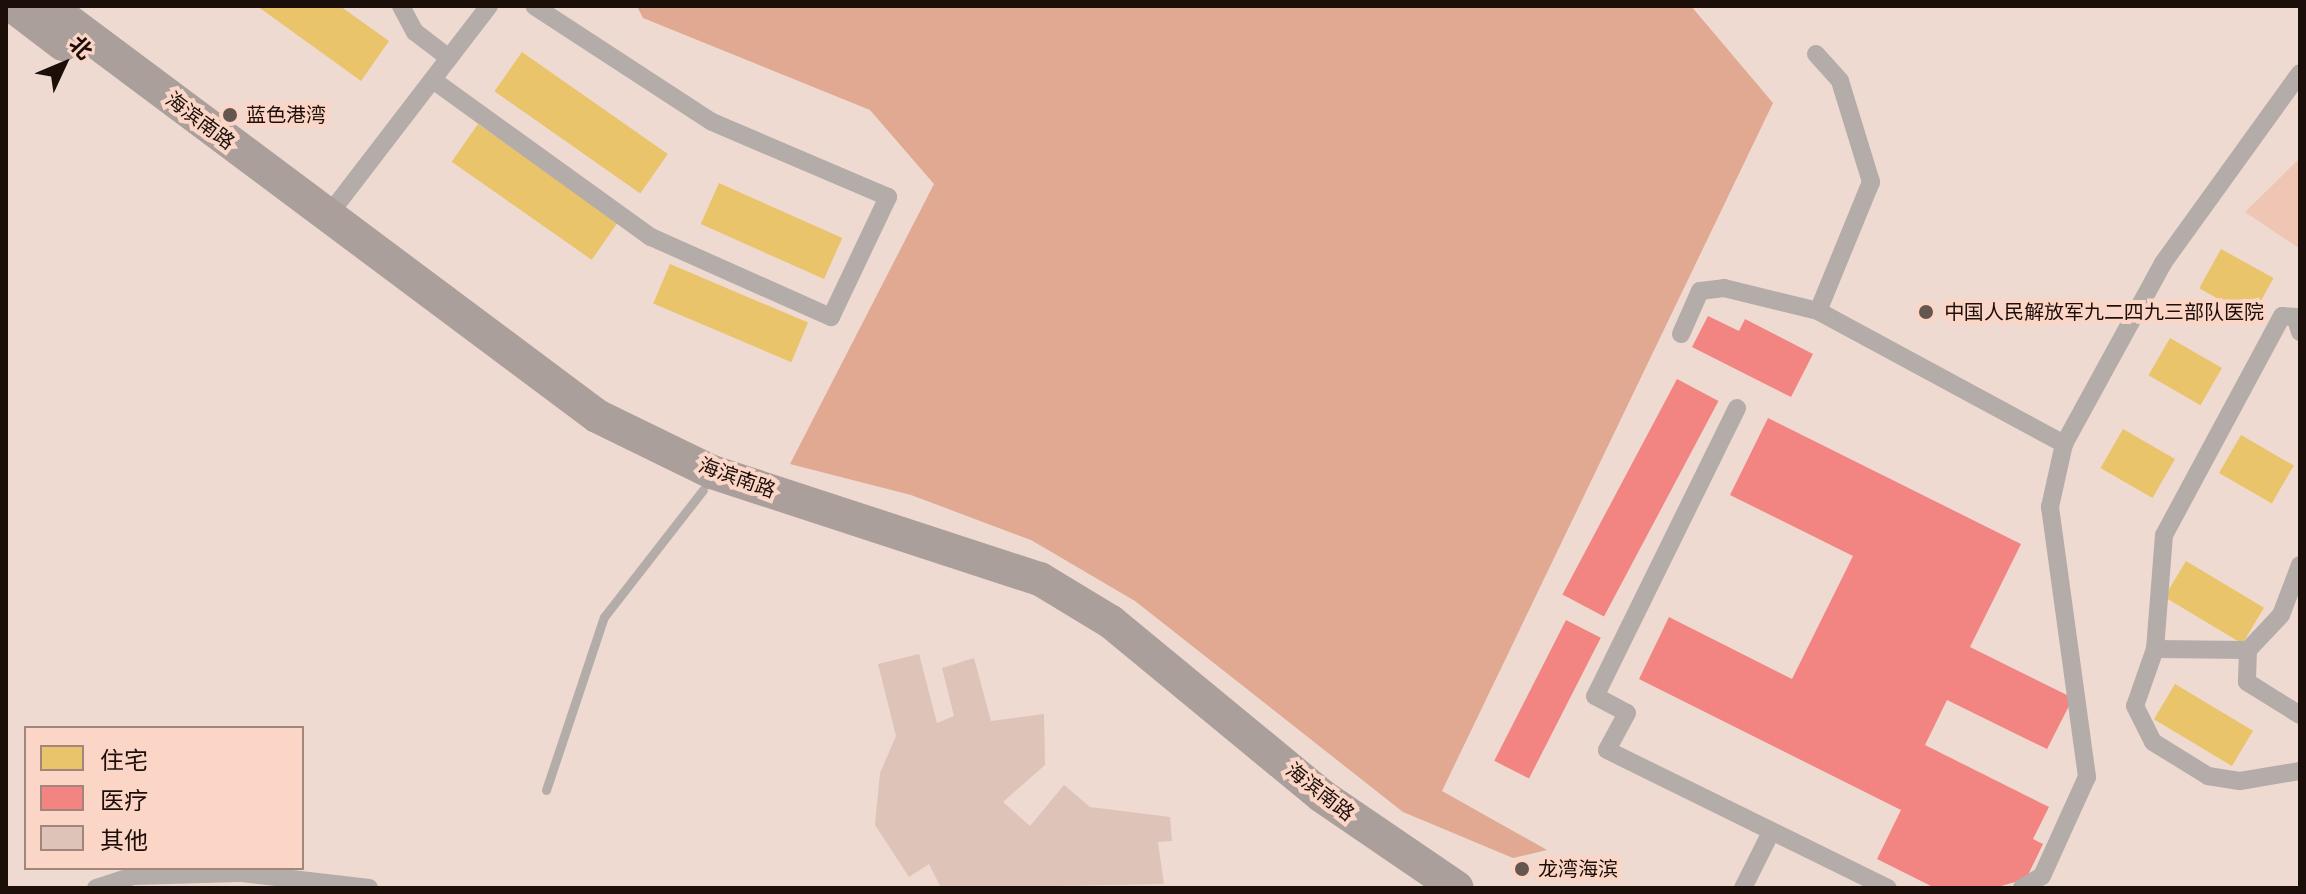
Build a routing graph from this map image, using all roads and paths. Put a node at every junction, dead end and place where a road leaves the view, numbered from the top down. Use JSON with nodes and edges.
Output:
{"nodes":[{"id":1,"x":13,"y":6,"type":"edge"},
{"id":2,"x":48,"y":6,"type":"edge"},
{"id":3,"x":401,"y":6,"type":"edge"},
{"id":4,"x":489,"y":6,"type":"edge"},
{"id":5,"x":534,"y":6,"type":"edge"},
{"id":6,"x":1816,"y":54,"type":"dead end"},
{"id":7,"x":449,"y":58,"type":"junction"},
{"id":8,"x":2300,"y":73,"type":"edge"},
{"id":9,"x":433,"y":80,"type":"junction"},
{"id":10,"x":327,"y":217,"type":"junction"},
{"id":11,"x":1818,"y":311,"type":"junction"},
{"id":12,"x":2300,"y":332,"type":"edge"},
{"id":13,"x":1681,"y":334,"type":"dead end"},
{"id":14,"x":1737,"y":408,"type":"dead end"},
{"id":15,"x":2064,"y":444,"type":"junction"},
{"id":16,"x":703,"y":490,"type":"junction"},
{"id":17,"x":2300,"y":565,"type":"edge"},
{"id":18,"x":2155,"y":649,"type":"junction"},
{"id":19,"x":2248,"y":650,"type":"junction"},
{"id":20,"x":2300,"y":715,"type":"edge"},
{"id":21,"x":2300,"y":771,"type":"edge"},
{"id":22,"x":546,"y":790,"type":"dead end"},
{"id":23,"x":1771,"y":832,"type":"junction"},
{"id":24,"x":96,"y":888,"type":"edge"},
{"id":25,"x":369,"y":888,"type":"edge"},
{"id":26,"x":1411,"y":888,"type":"edge"},
{"id":27,"x":1457,"y":888,"type":"edge"},
{"id":28,"x":1743,"y":888,"type":"edge"},
{"id":29,"x":1888,"y":888,"type":"edge"},
{"id":30,"x":2022,"y":888,"type":"edge"}],
"edges":[{"from":1,"to":16,"type":"highway","name":"海滨南路"},
{"from":2,"to":10,"type":"highway","name":"海滨南路"},
{"from":3,"to":7,"type":"street"},
{"from":4,"to":7,"type":"street"},
{"from":5,"to":9,"type":"street"},
{"from":6,"to":11,"type":"street"},
{"from":7,"to":9,"type":"street"},
{"from":8,"to":15,"type":"street"},
{"from":9,"to":10,"type":"street"},
{"from":10,"to":27,"type":"highway","name":"海滨南路"},
{"from":11,"to":13,"type":"street"},
{"from":11,"to":15,"type":"street"},
{"from":12,"to":18,"type":"street"},
{"from":14,"to":23,"type":"street"},
{"from":15,"to":30,"type":"street"},
{"from":16,"to":22,"type":"lane"},
{"from":16,"to":26,"type":"highway","name":"海滨南路"},
{"from":17,"to":19,"type":"street"},
{"from":18,"to":19,"type":"street"},
{"from":18,"to":21,"type":"street"},
{"from":19,"to":20,"type":"street"},
{"from":23,"to":28,"type":"street"},
{"from":23,"to":29,"type":"street"},
{"from":24,"to":25,"type":"street"}]}
